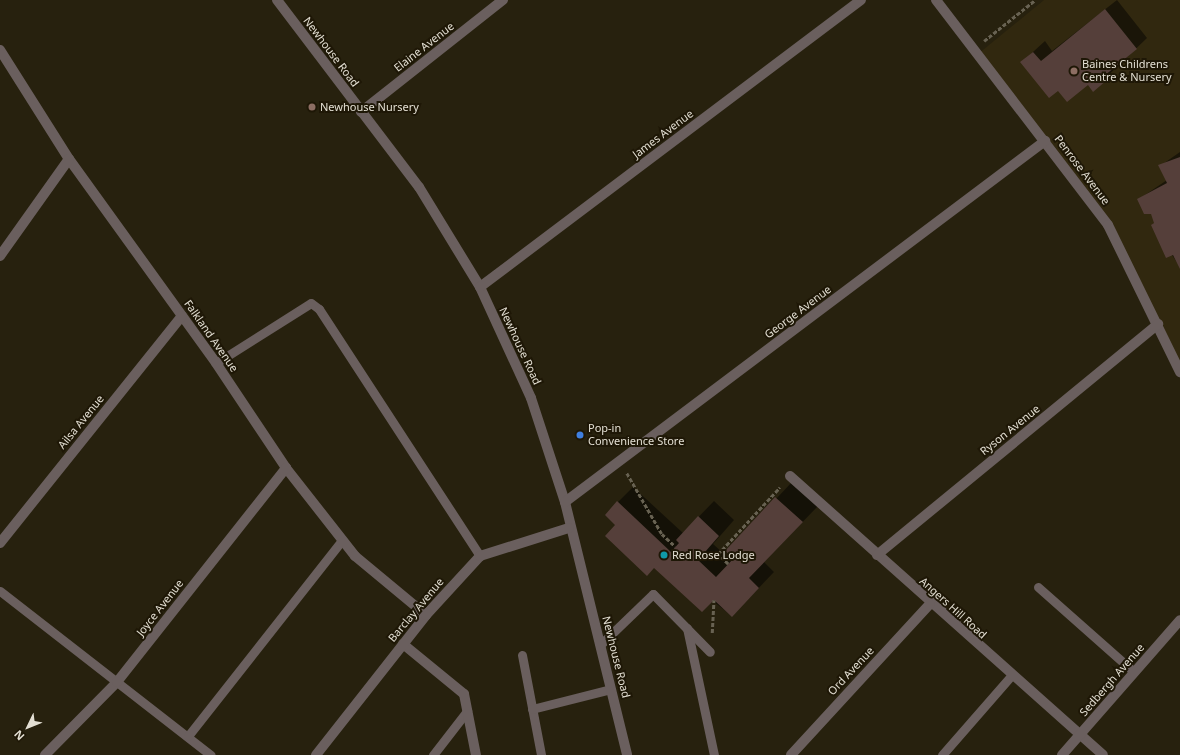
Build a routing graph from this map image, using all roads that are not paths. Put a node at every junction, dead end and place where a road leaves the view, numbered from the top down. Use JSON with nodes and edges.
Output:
{"nodes":[{"id":1,"x":277,"y":0,"type":"edge"},
{"id":2,"x":503,"y":0,"type":"edge"},
{"id":3,"x":861,"y":0,"type":"edge"},
{"id":4,"x":936,"y":0,"type":"edge"},
{"id":5,"x":0,"y":50,"type":"edge"},
{"id":6,"x":361,"y":112,"type":"junction"},
{"id":7,"x":1045,"y":141,"type":"junction"},
{"id":8,"x":69,"y":159,"type":"junction"},
{"id":9,"x":0,"y":256,"type":"edge"},
{"id":10,"x":480,"y":288,"type":"junction"},
{"id":11,"x":182,"y":316,"type":"junction"},
{"id":12,"x":1158,"y":324,"type":"junction"},
{"id":13,"x":216,"y":363,"type":"junction"},
{"id":14,"x":1180,"y":372,"type":"edge"},
{"id":15,"x":286,"y":468,"type":"junction"},
{"id":16,"x":790,"y":476,"type":"road end"},
{"id":17,"x":565,"y":502,"type":"junction"},
{"id":18,"x":569,"y":528,"type":"junction"},
{"id":19,"x":342,"y":540,"type":"junction"},
{"id":20,"x":0,"y":543,"type":"edge"},
{"id":21,"x":877,"y":555,"type":"junction"},
{"id":22,"x":480,"y":556,"type":"junction"},
{"id":23,"x":1038,"y":587,"type":"dead end"},
{"id":24,"x":0,"y":591,"type":"edge"},
{"id":25,"x":930,"y":604,"type":"junction"},
{"id":26,"x":426,"y":615,"type":"junction"},
{"id":27,"x":1180,"y":620,"type":"edge"},
{"id":28,"x":687,"y":628,"type":"junction"},
{"id":29,"x":403,"y":644,"type":"junction"},
{"id":30,"x":601,"y":644,"type":"junction"},
{"id":31,"x":710,"y":652,"type":"road end"},
{"id":32,"x":522,"y":655,"type":"dead end"},
{"id":33,"x":1134,"y":672,"type":"junction"},
{"id":34,"x":1011,"y":676,"type":"junction"},
{"id":35,"x":117,"y":682,"type":"junction"},
{"id":36,"x":612,"y":689,"type":"junction"},
{"id":37,"x":532,"y":709,"type":"junction"},
{"id":38,"x":467,"y":711,"type":"junction"},
{"id":39,"x":1080,"y":734,"type":"junction"},
{"id":40,"x":188,"y":736,"type":"junction"},
{"id":41,"x":45,"y":755,"type":"edge"},
{"id":42,"x":211,"y":755,"type":"edge"},
{"id":43,"x":316,"y":755,"type":"edge"},
{"id":44,"x":433,"y":755,"type":"edge"},
{"id":45,"x":476,"y":755,"type":"edge"},
{"id":46,"x":541,"y":755,"type":"edge"},
{"id":47,"x":627,"y":755,"type":"edge"},
{"id":48,"x":714,"y":755,"type":"edge"},
{"id":49,"x":791,"y":755,"type":"edge"},
{"id":50,"x":942,"y":755,"type":"edge"},
{"id":51,"x":1062,"y":755,"type":"edge"},
{"id":52,"x":1103,"y":755,"type":"edge"}],
"edges":[{"from":1,"to":6,"type":"street","name":"Newhouse Road"},
{"from":2,"to":6,"type":"street","name":"Elaine Avenue"},
{"from":3,"to":10,"type":"street","name":"James Avenue"},
{"from":4,"to":7,"type":"street","name":"Penrose Avenue"},
{"from":5,"to":8,"type":"street","name":"Falkland Avenue"},
{"from":6,"to":10,"type":"street","name":"Newhouse Road"},
{"from":7,"to":12,"type":"street","name":"Penrose Avenue"},
{"from":7,"to":17,"type":"street","name":"George Avenue"},
{"from":8,"to":9,"type":"street"},
{"from":8,"to":11,"type":"street","name":"Falkland Avenue"},
{"from":10,"to":17,"type":"street","name":"Newhouse Road"},
{"from":11,"to":13,"type":"street","name":"Falkland Avenue"},
{"from":11,"to":20,"type":"street","name":"Ailsa Avenue"},
{"from":12,"to":14,"type":"street","name":"Penrose Avenue"},
{"from":12,"to":21,"type":"street","name":"Ryson Avenue"},
{"from":13,"to":15,"type":"street","name":"Falkland Avenue"},
{"from":13,"to":22,"type":"lane"},
{"from":15,"to":19,"type":"street","name":"Falkland Avenue"},
{"from":15,"to":35,"type":"street","name":"Joyce Avenue"},
{"from":16,"to":21,"type":"street","name":"Angers Hill Road"},
{"from":17,"to":18,"type":"street","name":"Newhouse Road"},
{"from":18,"to":22,"type":"street"},
{"from":18,"to":30,"type":"street","name":"Newhouse Road"},
{"from":19,"to":26,"type":"street","name":"Falkland Avenue"},
{"from":19,"to":40,"type":"lane"},
{"from":21,"to":25,"type":"street","name":"Angers Hill Road"},
{"from":22,"to":26,"type":"street","name":"Barclay Avenue"},
{"from":23,"to":33,"type":"lane"},
{"from":24,"to":35,"type":"lane"},
{"from":25,"to":34,"type":"street","name":"Angers Hill Road"},
{"from":25,"to":49,"type":"street","name":"Ord Avenue"},
{"from":26,"to":29,"type":"street","name":"Barclay Avenue"},
{"from":27,"to":33,"type":"street","name":"Sedbergh Avenue"},
{"from":28,"to":30,"type":"lane"},
{"from":28,"to":31,"type":"lane"},
{"from":28,"to":48,"type":"lane"},
{"from":29,"to":38,"type":"street"},
{"from":29,"to":43,"type":"street","name":"Barclay Avenue"},
{"from":30,"to":36,"type":"street","name":"Newhouse Road"},
{"from":32,"to":37,"type":"lane"},
{"from":33,"to":39,"type":"street","name":"Sedbergh Avenue"},
{"from":34,"to":39,"type":"street","name":"Angers Hill Road"},
{"from":34,"to":50,"type":"lane"},
{"from":35,"to":40,"type":"lane"},
{"from":35,"to":41,"type":"street","name":"Joyce Avenue"},
{"from":36,"to":37,"type":"lane"},
{"from":36,"to":47,"type":"street","name":"Newhouse Road"},
{"from":37,"to":46,"type":"lane"},
{"from":38,"to":44,"type":"lane"},
{"from":38,"to":45,"type":"street"},
{"from":39,"to":51,"type":"street","name":"Sedbergh Avenue"},
{"from":39,"to":52,"type":"street","name":"Angers Hill Road"},
{"from":40,"to":42,"type":"lane"}]}
